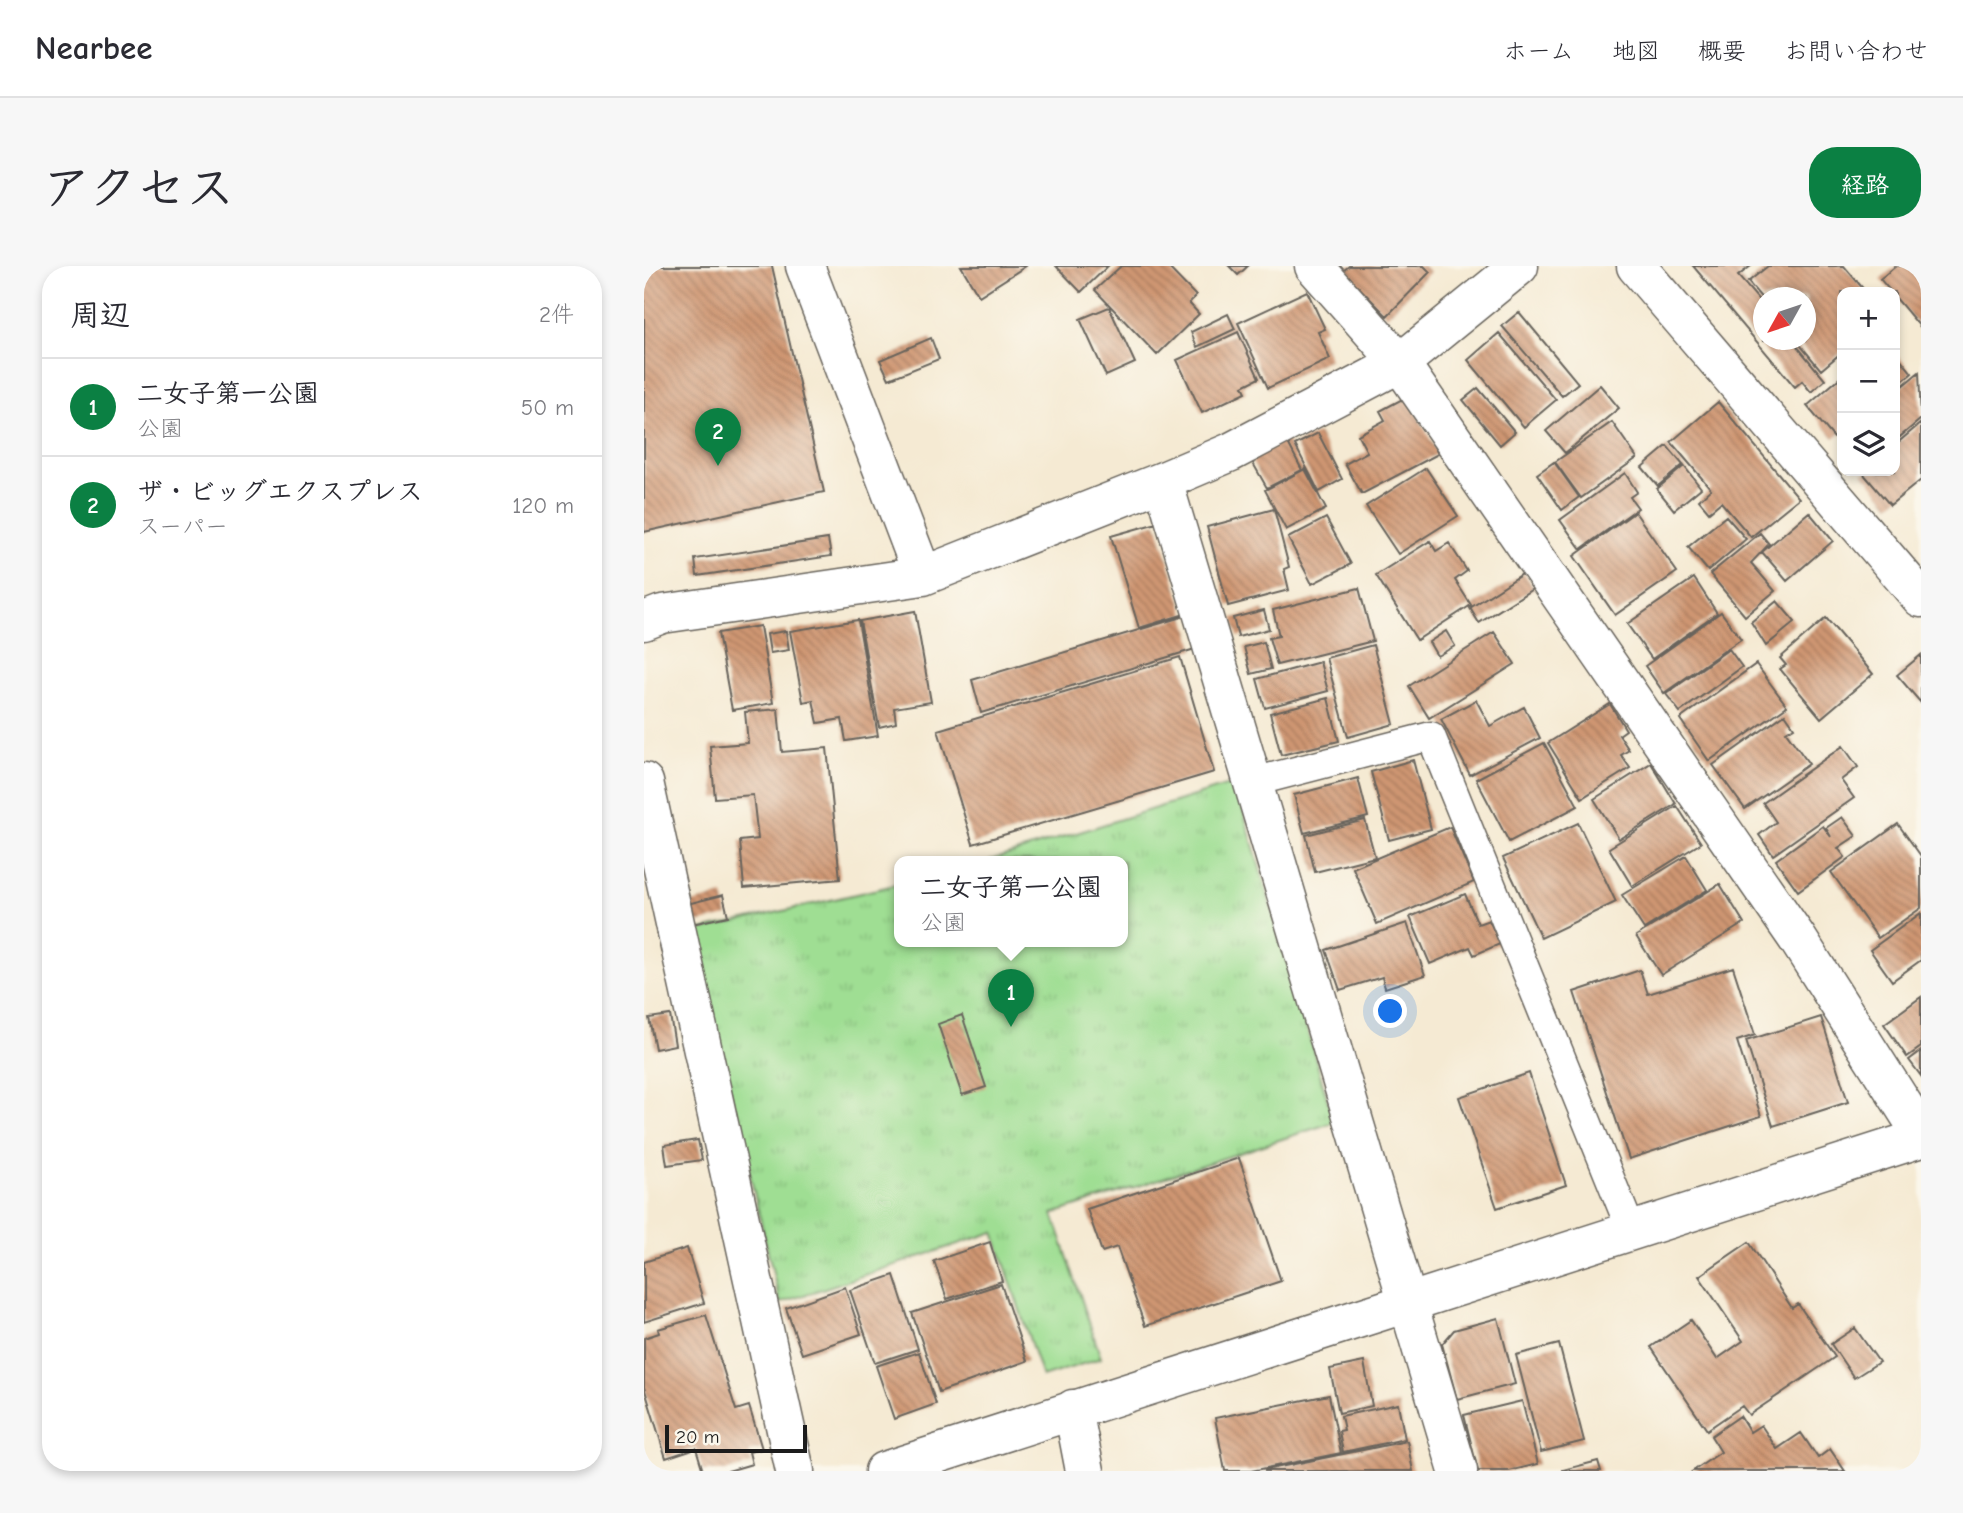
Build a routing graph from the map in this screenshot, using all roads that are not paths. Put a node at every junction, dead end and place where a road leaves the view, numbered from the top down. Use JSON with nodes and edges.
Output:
{"nodes":[{"id":1,"x":805,"y":266,"type":"edge"},
{"id":2,"x":1314,"y":266,"type":"edge"},
{"id":3,"x":1519,"y":266,"type":"edge"},
{"id":4,"x":1636,"y":266,"type":"edge"},
{"id":5,"x":1401,"y":363,"type":"junction"},
{"id":6,"x":1163,"y":481,"type":"junction"},
{"id":7,"x":923,"y":576,"type":"junction"},
{"id":8,"x":1921,"y":598,"type":"edge"},
{"id":9,"x":644,"y":621,"type":"edge"},
{"id":10,"x":644,"y":782,"type":"edge"},
{"id":11,"x":1253,"y":782,"type":"junction"},
{"id":12,"x":1921,"y":1135,"type":"edge"},
{"id":13,"x":1631,"y":1230,"type":"junction"},
{"id":14,"x":1408,"y":1300,"type":"junction"},
{"id":15,"x":1073,"y":1409,"type":"junction"},
{"id":16,"x":795,"y":1471,"type":"edge"},
{"id":17,"x":884,"y":1471,"type":"edge"},
{"id":18,"x":1085,"y":1471,"type":"edge"},
{"id":19,"x":1458,"y":1471,"type":"edge"}],
"edges":[{"from":1,"to":7,"type":"street"},
{"from":2,"to":5,"type":"street"},
{"from":3,"to":5,"type":"street"},
{"from":4,"to":8,"type":"street"},
{"from":5,"to":6,"type":"street"},
{"from":5,"to":12,"type":"street"},
{"from":6,"to":7,"type":"street"},
{"from":6,"to":11,"type":"street"},
{"from":7,"to":9,"type":"street"},
{"from":10,"to":16,"type":"street"},
{"from":11,"to":13,"type":"lane"},
{"from":11,"to":14,"type":"street"},
{"from":12,"to":13,"type":"street"},
{"from":13,"to":14,"type":"street"},
{"from":14,"to":15,"type":"street"},
{"from":14,"to":19,"type":"street"},
{"from":15,"to":17,"type":"street"},
{"from":15,"to":18,"type":"street"}]}
